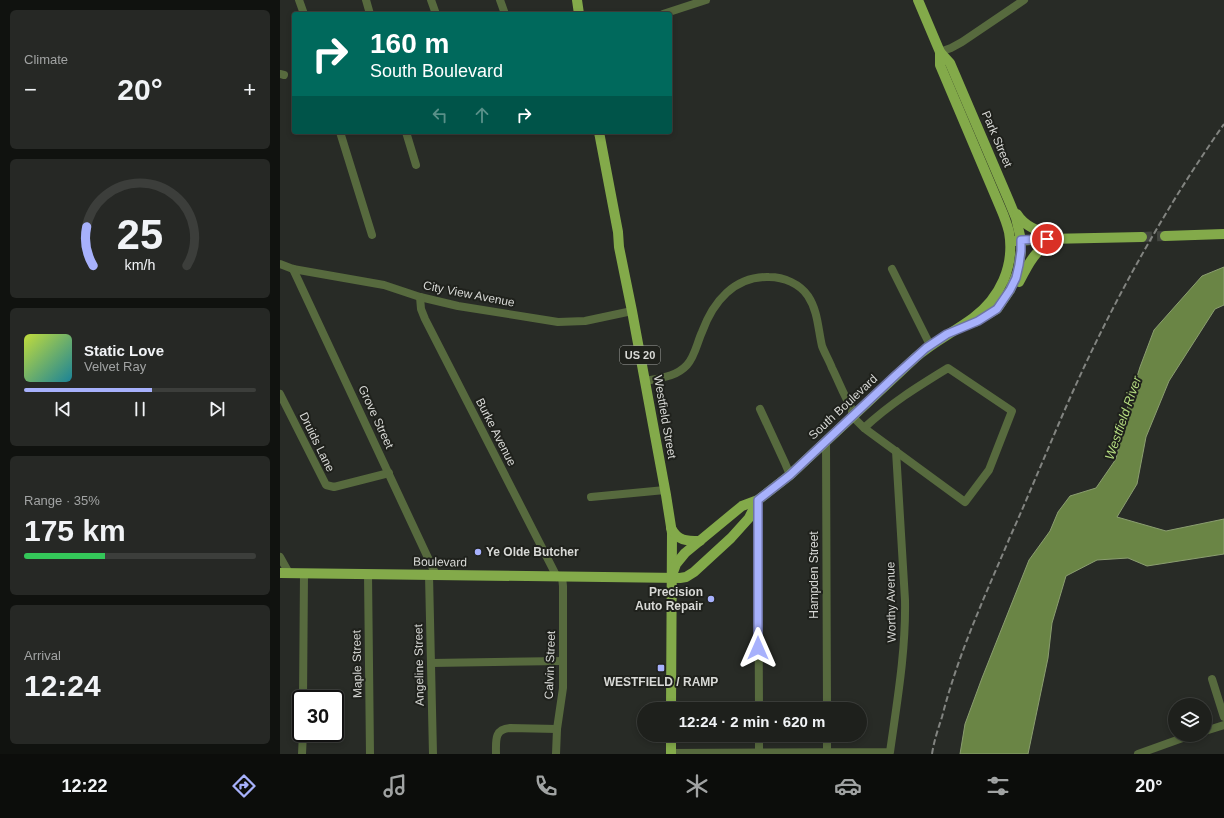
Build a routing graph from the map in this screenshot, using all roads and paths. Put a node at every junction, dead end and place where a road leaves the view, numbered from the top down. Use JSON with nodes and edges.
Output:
{"nodes":[{"id":1,"x":299,"y":0,"type":"edge"},
{"id":2,"x":366,"y":0,"type":"edge"},
{"id":3,"x":431,"y":0,"type":"edge"},
{"id":4,"x":500,"y":0,"type":"edge"},
{"id":5,"x":577,"y":0,"type":"edge"},
{"id":6,"x":706,"y":0,"type":"edge"},
{"id":7,"x":918,"y":0,"type":"edge"},
{"id":8,"x":1024,"y":0,"type":"edge"},
{"id":9,"x":303,"y":12,"type":"edge"},
{"id":10,"x":369,"y":12,"type":"edge"},
{"id":11,"x":435,"y":12,"type":"edge"},
{"id":12,"x":504,"y":12,"type":"edge"},
{"id":13,"x":579,"y":12,"type":"edge"},
{"id":14,"x":669,"y":12,"type":"edge"},
{"id":15,"x":940,"y":52,"type":"junction"},
{"id":16,"x":341,"y":134,"type":"edge"},
{"id":17,"x":407,"y":134,"type":"edge"},
{"id":18,"x":599,"y":134,"type":"edge"},
{"id":19,"x":416,"y":165,"type":"dead end"},
{"id":20,"x":1009,"y":201,"type":"junction"},
{"id":21,"x":1224,"y":234,"type":"edge"},
{"id":22,"x":372,"y":235,"type":"dead end"},
{"id":23,"x":1165,"y":236,"type":"tunnel mouth"},
{"id":24,"x":1142,"y":237,"type":"tunnel mouth"},
{"id":25,"x":1075,"y":238,"type":"junction"},
{"id":26,"x":1021,"y":240,"type":"junction"},
{"id":27,"x":1010,"y":242,"type":"junction"},
{"id":28,"x":280,"y":264,"type":"edge"},
{"id":29,"x":293,"y":269,"type":"junction"},
{"id":30,"x":892,"y":269,"type":"dead end"},
{"id":31,"x":420,"y":297,"type":"junction"},
{"id":32,"x":997,"y":309,"type":"junction"},
{"id":33,"x":632,"y":311,"type":"junction"},
{"id":34,"x":947,"y":334,"type":"junction"},
{"id":35,"x":930,"y":345,"type":"junction"},
{"id":36,"x":645,"y":381,"type":"junction"},
{"id":37,"x":280,"y":394,"type":"edge"},
{"id":38,"x":760,"y":409,"type":"dead end"},
{"id":39,"x":852,"y":416,"type":"junction"},
{"id":40,"x":864,"y":428,"type":"junction"},
{"id":41,"x":826,"y":441,"type":"junction"},
{"id":42,"x":896,"y":451,"type":"junction"},
{"id":43,"x":389,"y":473,"type":"junction"},
{"id":44,"x":790,"y":475,"type":"junction"},
{"id":45,"x":665,"y":490,"type":"junction"},
{"id":46,"x":591,"y":497,"type":"dead end"},
{"id":47,"x":758,"y":500,"type":"junction"},
{"id":48,"x":671,"y":527,"type":"junction"},
{"id":49,"x":700,"y":541,"type":"junction"},
{"id":50,"x":280,"y":557,"type":"edge"},
{"id":51,"x":284,"y":573,"type":"edge"},
{"id":52,"x":304,"y":574,"type":"junction"},
{"id":53,"x":368,"y":574,"type":"junction"},
{"id":54,"x":432,"y":575,"type":"junction"},
{"id":55,"x":559,"y":577,"type":"junction"},
{"id":56,"x":671,"y":578,"type":"junction"},
{"id":57,"x":564,"y":660,"type":"junction"},
{"id":58,"x":431,"y":663,"type":"junction"},
{"id":59,"x":1212,"y":679,"type":"dead end"},
{"id":60,"x":303,"y":690,"type":"edge"},
{"id":61,"x":671,"y":702,"type":"edge"},
{"id":62,"x":759,"y":702,"type":"edge"},
{"id":63,"x":826,"y":702,"type":"edge"},
{"id":64,"x":1224,"y":716,"type":"edge"},
{"id":65,"x":1224,"y":725,"type":"edge"},
{"id":66,"x":557,"y":729,"type":"junction"},
{"id":67,"x":1212,"y":729,"type":"edge"},
{"id":68,"x":303,"y":742,"type":"edge"},
{"id":69,"x":671,"y":742,"type":"edge"},
{"id":70,"x":759,"y":742,"type":"edge"},
{"id":71,"x":826,"y":742,"type":"edge"},
{"id":72,"x":1171,"y":742,"type":"edge"},
{"id":73,"x":672,"y":753,"type":"edge"},
{"id":74,"x":759,"y":753,"type":"edge"},
{"id":75,"x":826,"y":753,"type":"edge"},
{"id":76,"x":302,"y":754,"type":"edge"},
{"id":77,"x":370,"y":754,"type":"edge"},
{"id":78,"x":432,"y":754,"type":"edge"},
{"id":79,"x":496,"y":754,"type":"edge"},
{"id":80,"x":556,"y":754,"type":"edge"},
{"id":81,"x":1138,"y":754,"type":"edge"}],
"edges":[{"from":1,"to":9,"type":"street"},
{"from":2,"to":10,"type":"street"},
{"from":3,"to":11,"type":"street"},
{"from":4,"to":12,"type":"street"},
{"from":5,"to":13,"type":"main road"},
{"from":6,"to":14,"type":"street"},
{"from":7,"to":15,"type":"main road","name":"Park Street"},
{"from":8,"to":15,"type":"street"},
{"from":15,"to":20,"type":"main road","name":"Park Street"},
{"from":15,"to":27,"type":"main road","name":"Park Street"},
{"from":16,"to":22,"type":"street"},
{"from":17,"to":19,"type":"street"},
{"from":18,"to":33,"type":"main road","name":"Westfield Street","number":"US 20"},
{"from":20,"to":25,"type":"main road"},
{"from":20,"to":26,"type":"main road","name":"Park Street"},
{"from":21,"to":23,"type":"main road"},
{"from":24,"to":25,"type":"main road"},
{"from":25,"to":26,"type":"main road"},
{"from":25,"to":32,"type":"main road"},
{"from":26,"to":27,"type":"main road"},
{"from":26,"to":32,"type":"main road","name":"South Boulevard"},
{"from":27,"to":34,"type":"main road","name":"South Boulevard"},
{"from":28,"to":29,"type":"street","name":"City View Avenue"},
{"from":29,"to":31,"type":"street","name":"City View Avenue"},
{"from":29,"to":43,"type":"street","name":"Grove Street"},
{"from":30,"to":35,"type":"street"},
{"from":31,"to":33,"type":"street","name":"City View Avenue"},
{"from":31,"to":55,"type":"street","name":"Burke Avenue"},
{"from":32,"to":34,"type":"main road","name":"South Boulevard"},
{"from":33,"to":36,"type":"main road","name":"Westfield Street","number":"US 20"},
{"from":34,"to":35,"type":"main road","name":"South Boulevard"},
{"from":35,"to":39,"type":"main road","name":"South Boulevard"},
{"from":36,"to":39,"type":"street"},
{"from":36,"to":45,"type":"main road","name":"Westfield Street","number":"US 20"},
{"from":37,"to":43,"type":"street","name":"Druids Lane"},
{"from":38,"to":44,"type":"street"},
{"from":39,"to":40,"type":"street"},
{"from":39,"to":41,"type":"main road","name":"South Boulevard"},
{"from":40,"to":42,"type":"street"},
{"from":40,"to":42,"type":"street"},
{"from":41,"to":44,"type":"main road","name":"South Boulevard"},
{"from":41,"to":63,"type":"street","name":"Hampden Street"},
{"from":42,"to":75,"type":"street","name":"Worthy Avenue"},
{"from":43,"to":54,"type":"street","name":"Grove Street"},
{"from":44,"to":47,"type":"main road","name":"South Boulevard"},
{"from":45,"to":46,"type":"street"},
{"from":45,"to":48,"type":"main road","name":"Westfield Street","number":"US 20"},
{"from":47,"to":49,"type":"main road","name":"South Boulevard"},
{"from":47,"to":56,"type":"main road","name":"South Boulevard"},
{"from":47,"to":62,"type":"street"},
{"from":48,"to":49,"type":"main road"},
{"from":48,"to":56,"type":"main road","name":"Westfield Street","number":"US 20"},
{"from":49,"to":56,"type":"main road","name":"South Boulevard"},
{"from":50,"to":51,"type":"street"},
{"from":51,"to":52,"type":"main road","name":"Boulevard"},
{"from":52,"to":53,"type":"main road","name":"Boulevard"},
{"from":52,"to":60,"type":"street"},
{"from":53,"to":54,"type":"main road","name":"Boulevard"},
{"from":53,"to":77,"type":"street","name":"Maple Street"},
{"from":54,"to":55,"type":"main road","name":"Boulevard"},
{"from":54,"to":58,"type":"street","name":"Angeline Street"},
{"from":55,"to":56,"type":"main road","name":"Boulevard"},
{"from":55,"to":57,"type":"street","name":"Calvin Street"},
{"from":56,"to":61,"type":"main road","name":"Westfield Street","number":"US 20"},
{"from":57,"to":58,"type":"street"},
{"from":57,"to":66,"type":"street","name":"Calvin Street"},
{"from":58,"to":78,"type":"street","name":"Angeline Street"},
{"from":59,"to":64,"type":"street"},
{"from":65,"to":67,"type":"street"},
{"from":66,"to":79,"type":"street"},
{"from":66,"to":80,"type":"street","name":"Calvin Street"},
{"from":68,"to":76,"type":"street"},
{"from":69,"to":73,"type":"main road"},
{"from":70,"to":74,"type":"street"},
{"from":71,"to":75,"type":"street"},
{"from":72,"to":81,"type":"street"},
{"from":73,"to":74,"type":"street"},
{"from":74,"to":75,"type":"street"}]}
